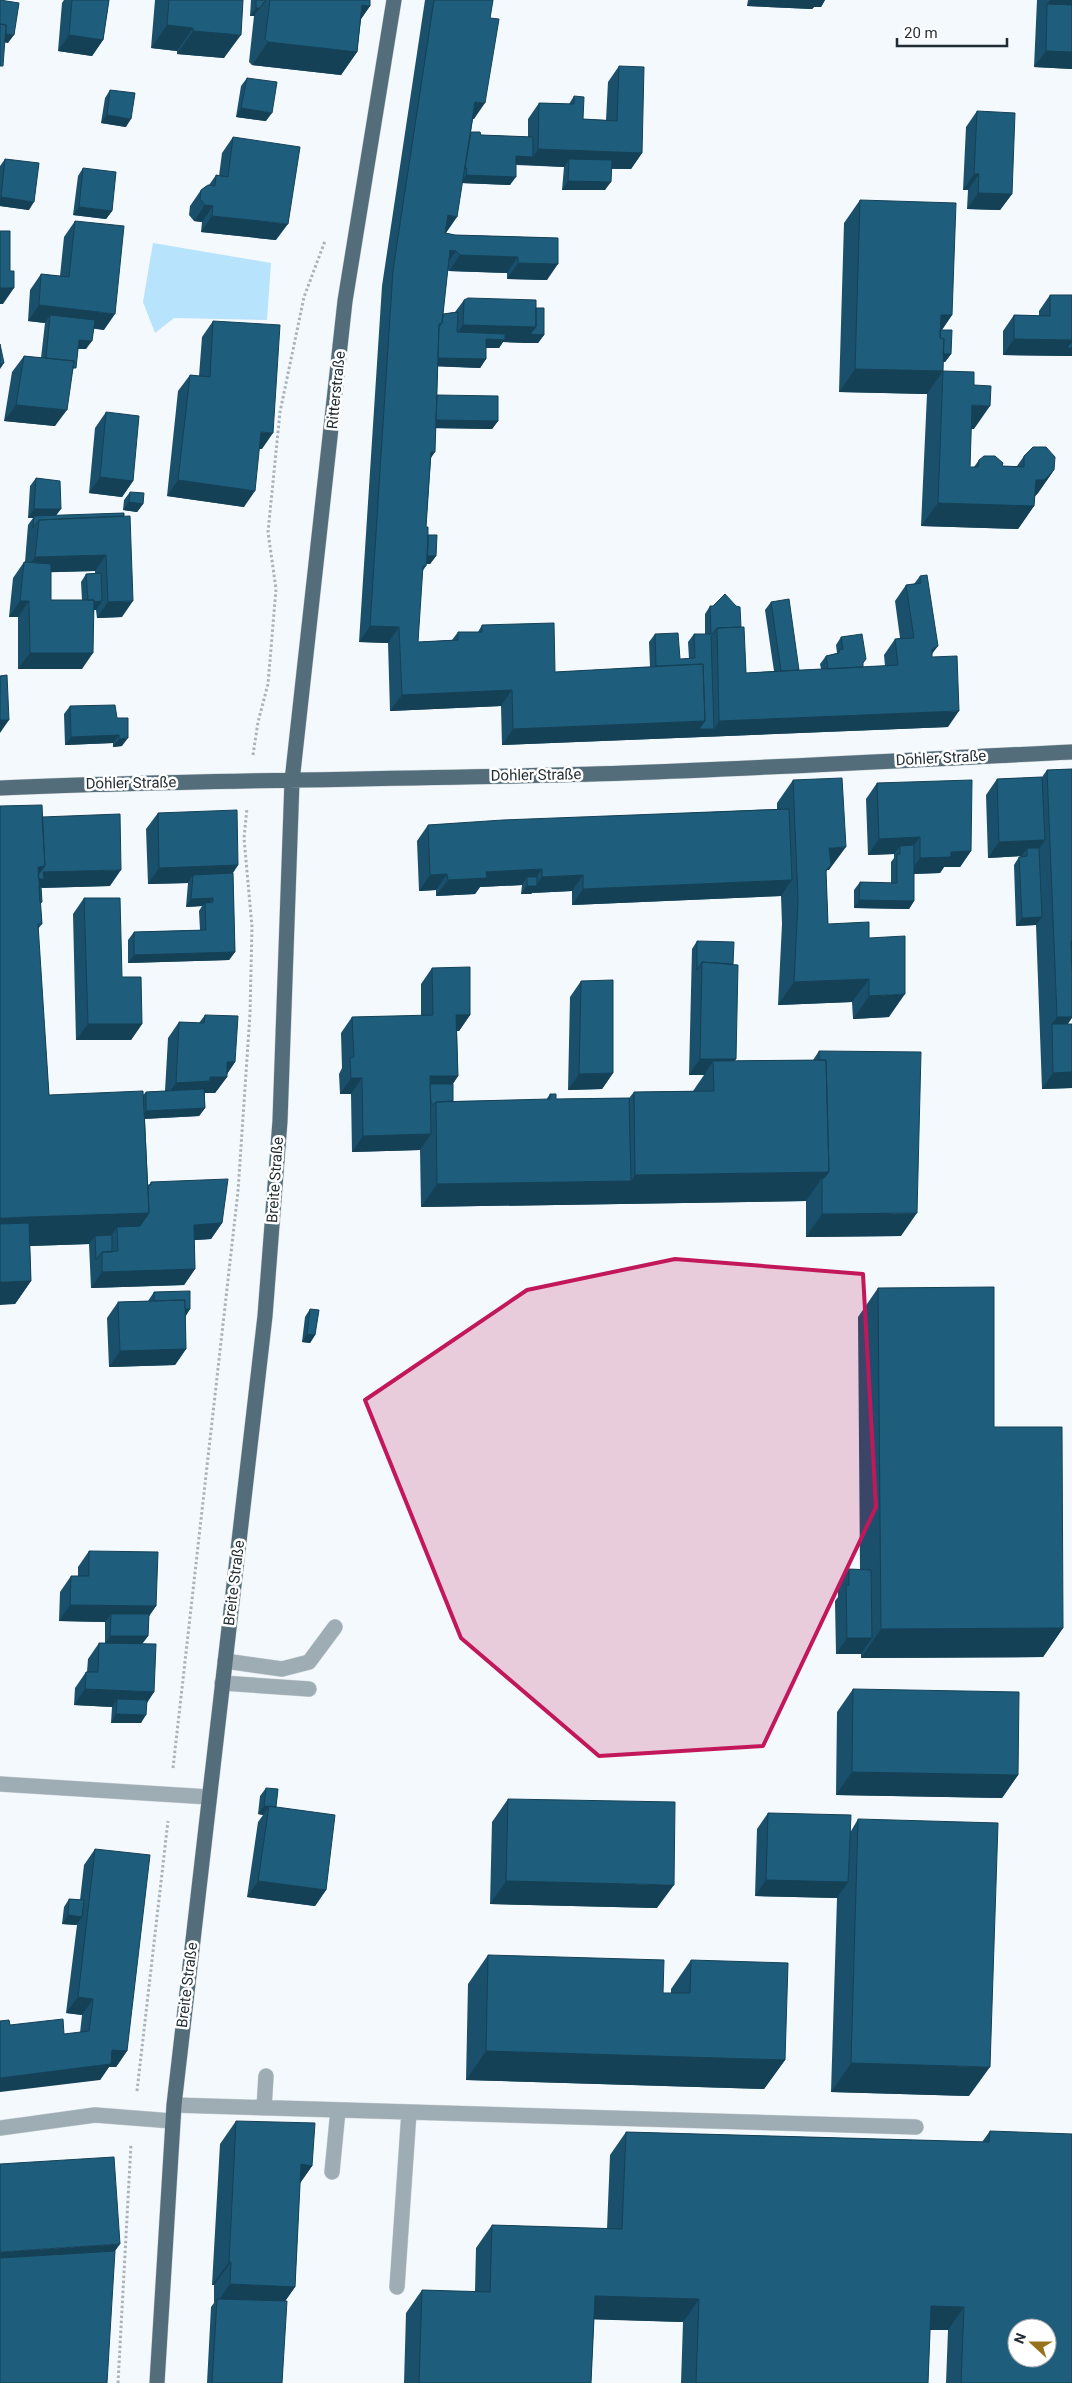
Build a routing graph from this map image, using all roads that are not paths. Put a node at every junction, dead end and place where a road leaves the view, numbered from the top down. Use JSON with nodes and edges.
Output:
{"nodes":[{"id":1,"x":394,"y":0,"type":"edge"},
{"id":2,"x":1072,"y":752,"type":"edge"},
{"id":3,"x":292,"y":781,"type":"junction"},
{"id":4,"x":0,"y":788,"type":"edge"},
{"id":5,"x":335,"y":1627,"type":"dead end"},
{"id":6,"x":225,"y":1662,"type":"junction"},
{"id":7,"x":222,"y":1683,"type":"junction"},
{"id":8,"x":309,"y":1689,"type":"dead end"},
{"id":9,"x":0,"y":1784,"type":"edge"},
{"id":10,"x":209,"y":1797,"type":"junction"},
{"id":11,"x":266,"y":2076,"type":"dead end"},
{"id":12,"x":174,"y":2105,"type":"junction"},
{"id":13,"x":264,"y":2108,"type":"junction"},
{"id":14,"x":338,"y":2110,"type":"junction"},
{"id":15,"x":409,"y":2112,"type":"junction"},
{"id":16,"x":172,"y":2121,"type":"junction"},
{"id":17,"x":916,"y":2127,"type":"dead end"},
{"id":18,"x":0,"y":2128,"type":"edge"},
{"id":19,"x":332,"y":2172,"type":"dead end"},
{"id":20,"x":397,"y":2287,"type":"dead end"},
{"id":21,"x":157,"y":2383,"type":"edge"}],
"edges":[{"from":1,"to":3,"type":"main road","name":"Ritterstraße"},
{"from":2,"to":3,"type":"main road","name":"Dohler Straße"},
{"from":3,"to":4,"type":"main road","name":"Dohler Straße"},
{"from":3,"to":6,"type":"main road","name":"Breite Straße"},
{"from":5,"to":6,"type":"street"},
{"from":6,"to":7,"type":"main road","name":"Breite Straße"},
{"from":7,"to":8,"type":"street"},
{"from":7,"to":10,"type":"main road","name":"Breite Straße"},
{"from":9,"to":10,"type":"street"},
{"from":10,"to":12,"type":"main road","name":"Breite Straße"},
{"from":11,"to":13,"type":"street"},
{"from":12,"to":13,"type":"street"},
{"from":12,"to":16,"type":"main road","name":"Breite Straße"},
{"from":13,"to":14,"type":"street"},
{"from":14,"to":15,"type":"street"},
{"from":14,"to":19,"type":"street"},
{"from":15,"to":17,"type":"street"},
{"from":15,"to":20,"type":"street"},
{"from":16,"to":18,"type":"street"},
{"from":16,"to":21,"type":"main road","name":"Breite Straße"}]}
